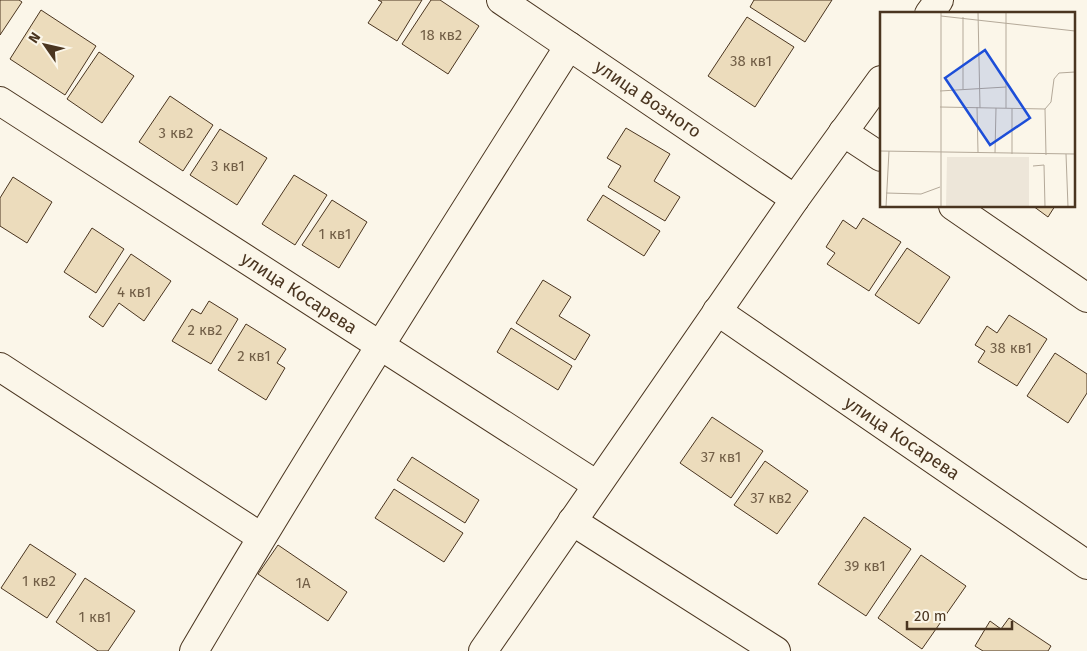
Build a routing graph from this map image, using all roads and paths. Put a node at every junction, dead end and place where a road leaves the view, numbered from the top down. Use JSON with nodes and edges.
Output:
{"nodes":[{"id":1,"x":501,"y":0,"type":"edge"},
{"id":2,"x":939,"y":0,"type":"edge"},
{"id":3,"x":930,"y":12,"type":"edge"},
{"id":4,"x":569,"y":46,"type":"junction"},
{"id":5,"x":880,"y":81,"type":"edge"},
{"id":6,"x":0,"y":101,"type":"edge"},
{"id":7,"x":843,"y":132,"type":"junction"},
{"id":8,"x":880,"y":156,"type":"edge"},
{"id":9,"x":795,"y":199,"type":"junction"},
{"id":10,"x":956,"y":208,"type":"edge"},
{"id":11,"x":1087,"y":298,"type":"edge"},
{"id":12,"x":717,"y":311,"type":"junction"},
{"id":13,"x":380,"y":346,"type":"junction"},
{"id":14,"x":0,"y":367,"type":"edge"},
{"id":15,"x":597,"y":485,"type":"junction"},
{"id":16,"x":572,"y":521,"type":"junction"},
{"id":17,"x":261,"y":537,"type":"junction"},
{"id":18,"x":1087,"y":565,"type":"edge"},
{"id":19,"x":194,"y":651,"type":"edge"},
{"id":20,"x":483,"y":651,"type":"edge"},
{"id":21,"x":776,"y":651,"type":"edge"}],
"edges":[{"from":1,"to":4,"type":"street","name":"улица Возного"},
{"from":2,"to":3,"type":"street"},
{"from":4,"to":9,"type":"street","name":"улица Возного"},
{"from":4,"to":13,"type":"street"},
{"from":5,"to":7,"type":"street"},
{"from":6,"to":13,"type":"street","name":"улица Косарева"},
{"from":7,"to":8,"type":"street"},
{"from":7,"to":9,"type":"street"},
{"from":9,"to":12,"type":"street"},
{"from":10,"to":11,"type":"street"},
{"from":12,"to":15,"type":"street"},
{"from":12,"to":18,"type":"street","name":"улица Косарева"},
{"from":13,"to":15,"type":"street","name":"улица Косарева"},
{"from":13,"to":17,"type":"street"},
{"from":14,"to":17,"type":"street"},
{"from":15,"to":16,"type":"street"},
{"from":16,"to":20,"type":"street"},
{"from":16,"to":21,"type":"street"},
{"from":17,"to":19,"type":"street"}]}
